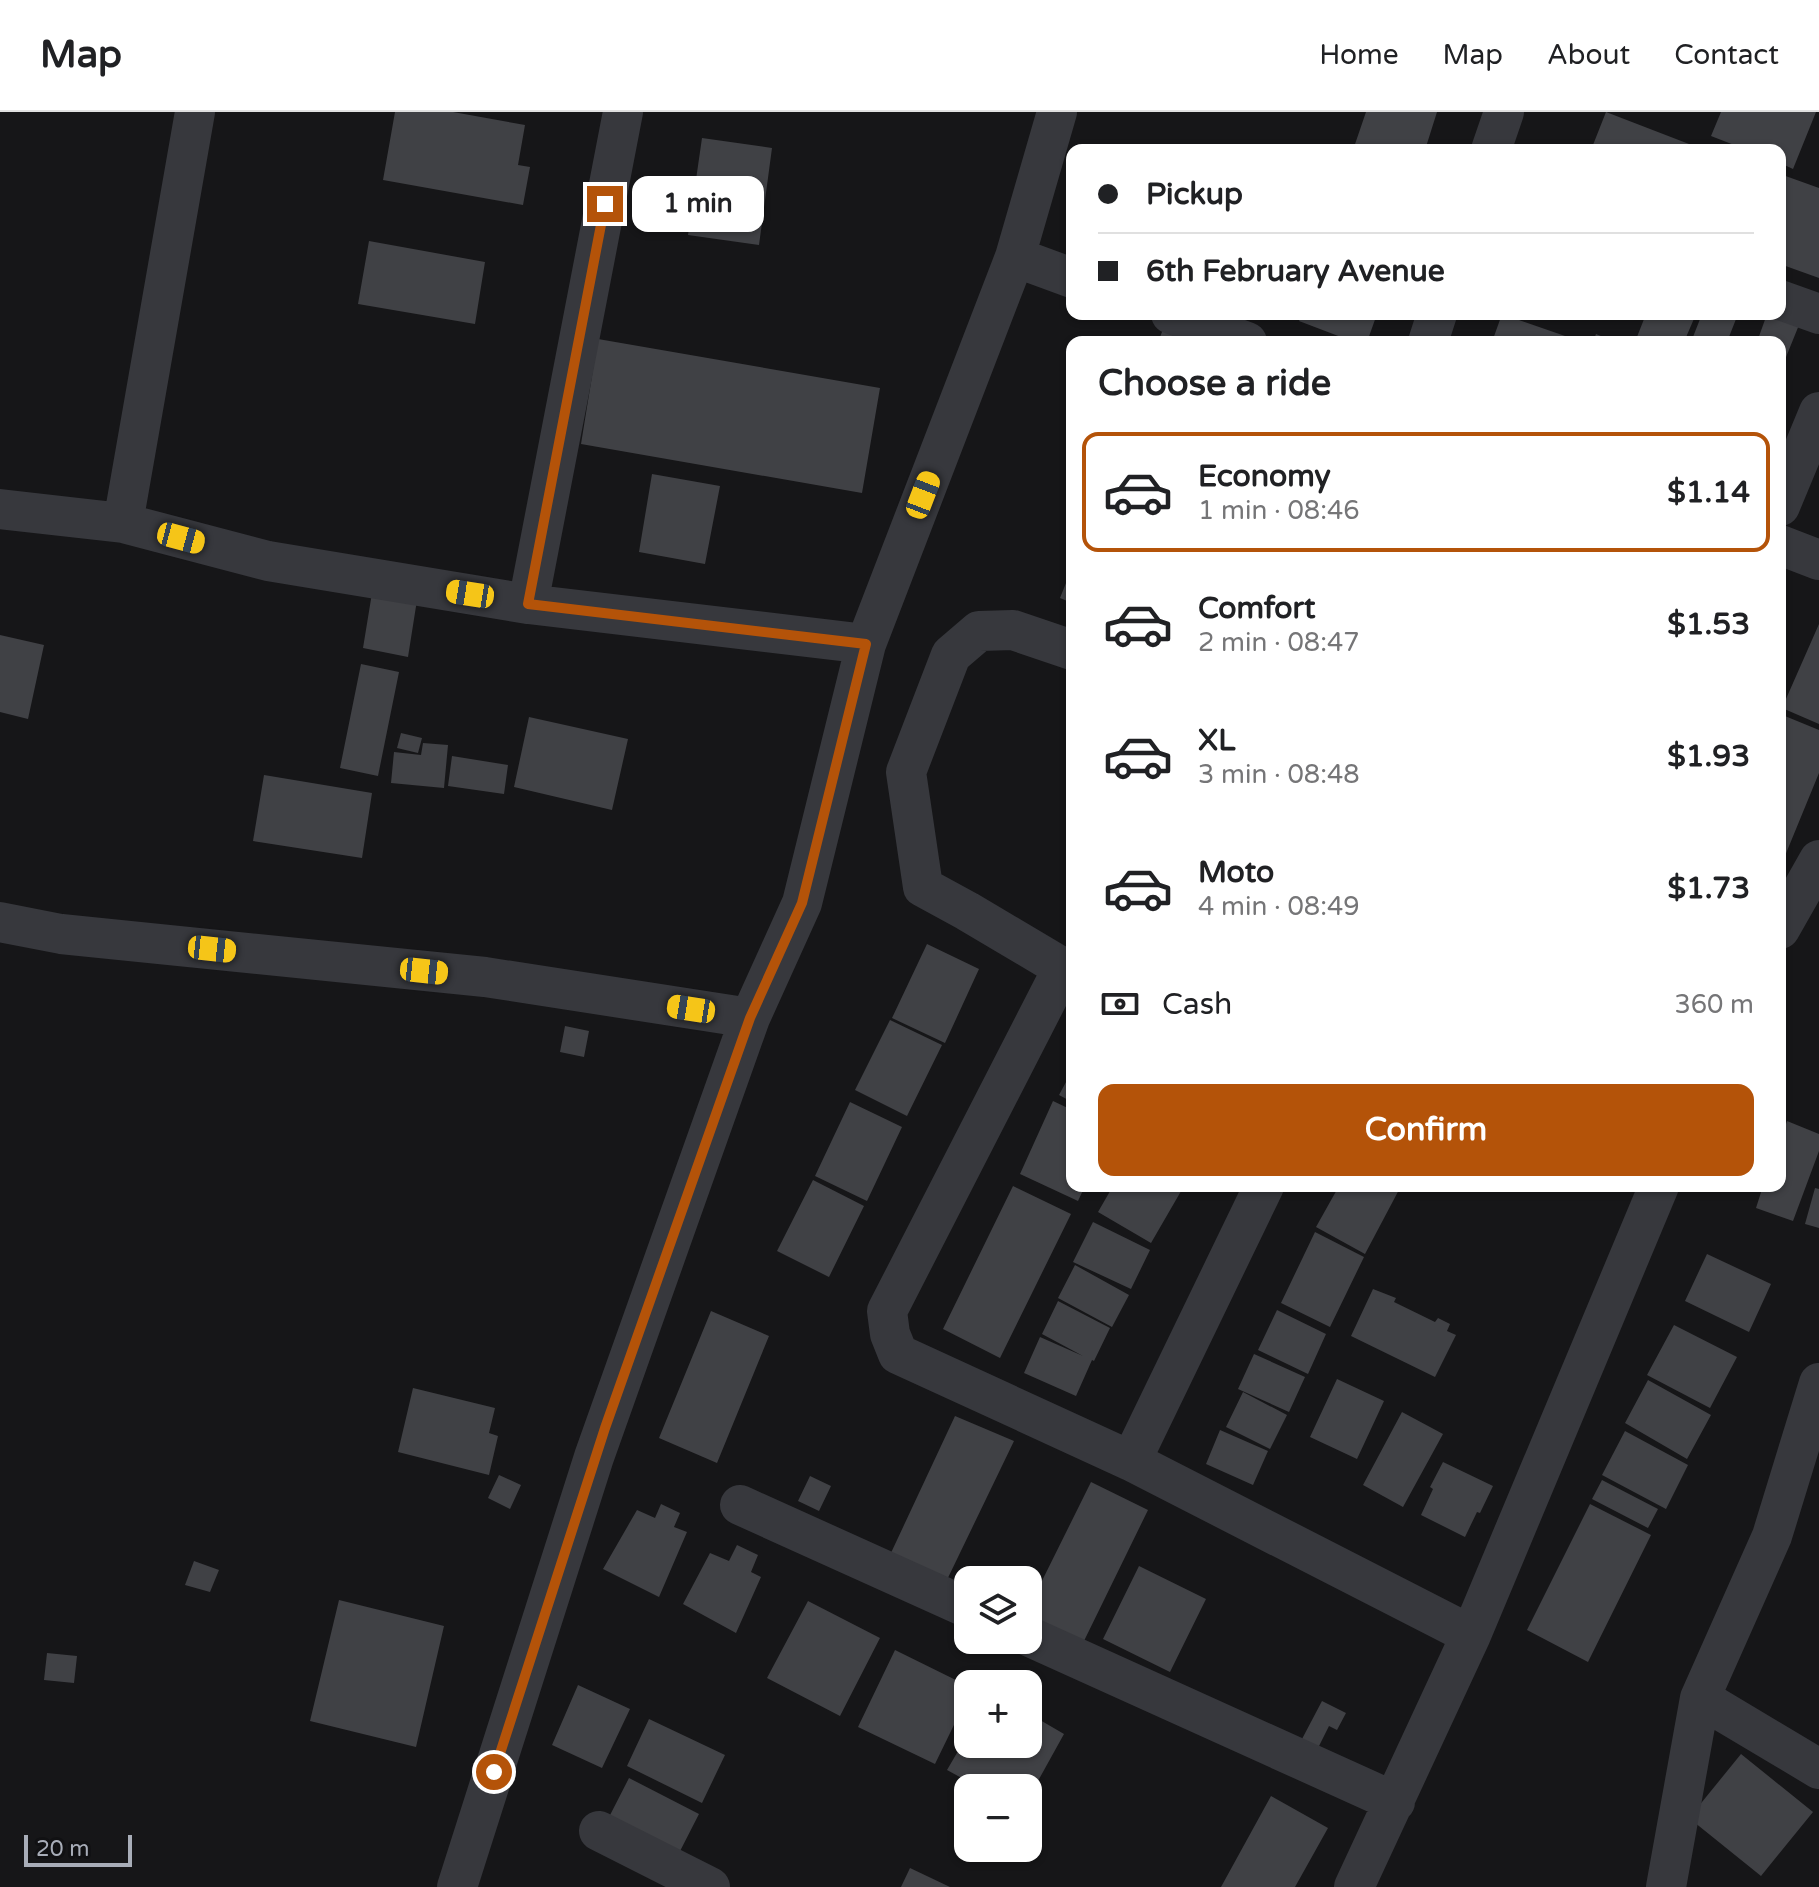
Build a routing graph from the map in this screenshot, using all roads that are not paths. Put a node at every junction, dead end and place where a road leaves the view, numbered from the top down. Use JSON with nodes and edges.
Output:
{"nodes":[{"id":1,"x":195,"y":112,"type":"edge"},
{"id":2,"x":623,"y":112,"type":"edge"},
{"id":3,"x":1057,"y":112,"type":"edge"},
{"id":4,"x":1504,"y":112,"type":"edge"},
{"id":5,"x":1493,"y":144,"type":"edge"},
{"id":6,"x":1015,"y":257,"type":"junction"},
{"id":7,"x":1066,"y":276,"type":"edge"},
{"id":8,"x":1786,"y":302,"type":"edge"},
{"id":9,"x":1819,"y":314,"type":"edge"},
{"id":10,"x":1187,"y":320,"type":"edge"},
{"id":11,"x":1231,"y":336,"type":"edge"},
{"id":12,"x":1819,"y":412,"type":"edge"},
{"id":13,"x":1786,"y":492,"type":"edge"},
{"id":14,"x":0,"y":509,"type":"edge"},
{"id":15,"x":123,"y":523,"type":"junction"},
{"id":16,"x":1786,"y":547,"type":"edge"},
{"id":17,"x":1819,"y":560,"type":"edge"},
{"id":18,"x":528,"y":604,"type":"junction"},
{"id":19,"x":866,"y":644,"type":"junction"},
{"id":20,"x":1066,"y":648,"type":"edge"},
{"id":21,"x":1819,"y":860,"type":"edge"},
{"id":22,"x":1786,"y":916,"type":"edge"},
{"id":23,"x":0,"y":922,"type":"edge"},
{"id":24,"x":1066,"y":969,"type":"edge"},
{"id":25,"x":1066,"y":974,"type":"edge"},
{"id":26,"x":750,"y":1018,"type":"junction"},
{"id":27,"x":1261,"y":1192,"type":"edge"},
{"id":28,"x":1653,"y":1192,"type":"edge"},
{"id":29,"x":1819,"y":1383,"type":"edge"},
{"id":30,"x":1131,"y":1461,"type":"junction"},
{"id":31,"x":740,"y":1505,"type":"dead end"},
{"id":32,"x":954,"y":1602,"type":"edge"},
{"id":33,"x":1471,"y":1635,"type":"junction"},
{"id":34,"x":1042,"y":1642,"type":"edge"},
{"id":35,"x":1700,"y":1698,"type":"junction"},
{"id":36,"x":1819,"y":1769,"type":"edge"},
{"id":37,"x":1395,"y":1802,"type":"junction"},
{"id":38,"x":599,"y":1831,"type":"dead end"},
{"id":39,"x":457,"y":1887,"type":"edge"},
{"id":40,"x":710,"y":1887,"type":"edge"},
{"id":41,"x":1354,"y":1887,"type":"edge"},
{"id":42,"x":1666,"y":1887,"type":"edge"}],
"edges":[{"from":1,"to":15,"type":"street"},
{"from":2,"to":18,"type":"street"},
{"from":3,"to":6,"type":"street"},
{"from":4,"to":5,"type":"street"},
{"from":6,"to":7,"type":"street"},
{"from":6,"to":19,"type":"street"},
{"from":8,"to":9,"type":"street"},
{"from":10,"to":11,"type":"street"},
{"from":12,"to":13,"type":"street"},
{"from":14,"to":15,"type":"street"},
{"from":15,"to":18,"type":"street"},
{"from":16,"to":17,"type":"street"},
{"from":18,"to":19,"type":"street"},
{"from":19,"to":26,"type":"street"},
{"from":20,"to":24,"type":"street"},
{"from":21,"to":22,"type":"street"},
{"from":23,"to":26,"type":"street"},
{"from":25,"to":30,"type":"street"},
{"from":26,"to":39,"type":"street"},
{"from":27,"to":30,"type":"street"},
{"from":28,"to":33,"type":"street"},
{"from":29,"to":35,"type":"street"},
{"from":30,"to":33,"type":"street"},
{"from":31,"to":32,"type":"street"},
{"from":33,"to":37,"type":"street"},
{"from":34,"to":37,"type":"street"},
{"from":35,"to":36,"type":"street"},
{"from":35,"to":42,"type":"street"},
{"from":37,"to":41,"type":"street"},
{"from":38,"to":40,"type":"street"}]}
